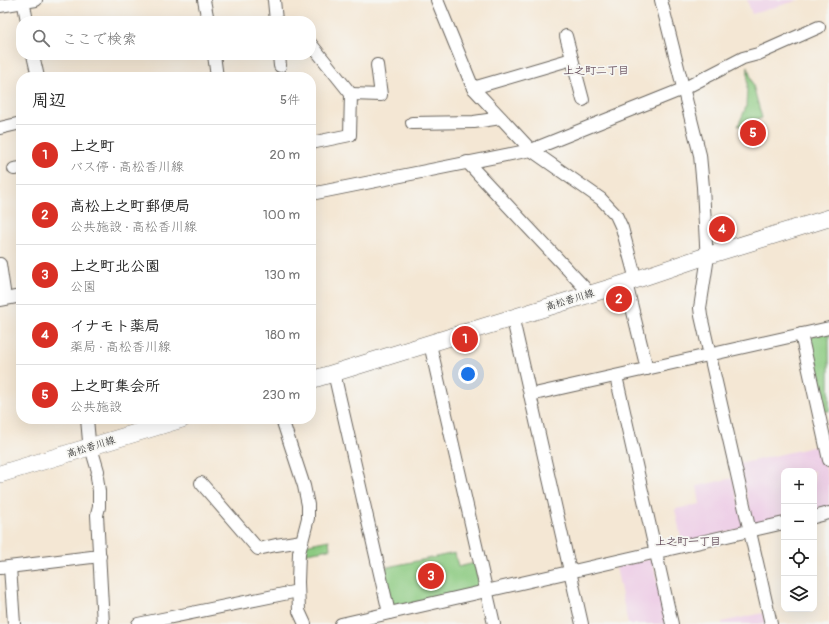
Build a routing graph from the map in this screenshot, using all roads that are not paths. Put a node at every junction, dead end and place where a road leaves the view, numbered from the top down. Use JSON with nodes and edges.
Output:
{"nodes":[{"id":1,"x":36,"y":0,"type":"edge"},
{"id":2,"x":204,"y":0,"type":"edge"},
{"id":3,"x":274,"y":0,"type":"edge"},
{"id":4,"x":437,"y":0,"type":"edge"},
{"id":5,"x":661,"y":0,"type":"edge"},
{"id":6,"x":23,"y":1,"type":"edge"},
{"id":7,"x":0,"y":6,"type":"edge"},
{"id":8,"x":26,"y":16,"type":"edge"},
{"id":9,"x":207,"y":16,"type":"edge"},
{"id":10,"x":276,"y":16,"type":"edge"},
{"id":11,"x":819,"y":27,"type":"dead end"},
{"id":12,"x":566,"y":36,"type":"dead end"},
{"id":13,"x":316,"y":50,"type":"edge"},
{"id":14,"x":572,"y":59,"type":"junction"},
{"id":15,"x":34,"y":60,"type":"edge"},
{"id":16,"x":215,"y":60,"type":"edge"},
{"id":17,"x":377,"y":65,"type":"dead end"},
{"id":18,"x":37,"y":72,"type":"edge"},
{"id":19,"x":216,"y":72,"type":"edge"},
{"id":20,"x":473,"y":88,"type":"junction"},
{"id":21,"x":683,"y":89,"type":"junction"},
{"id":22,"x":350,"y":94,"type":"junction"},
{"id":23,"x":583,"y":100,"type":"dead end"},
{"id":24,"x":501,"y":118,"type":"junction"},
{"id":25,"x":412,"y":122,"type":"dead end"},
{"id":26,"x":16,"y":125,"type":"edge"},
{"id":27,"x":0,"y":128,"type":"edge"},
{"id":28,"x":316,"y":142,"type":"edge"},
{"id":29,"x":531,"y":150,"type":"junction"},
{"id":30,"x":467,"y":162,"type":"junction"},
{"id":31,"x":316,"y":193,"type":"edge"},
{"id":32,"x":829,"y":218,"type":"edge"},
{"id":33,"x":706,"y":256,"type":"junction"},
{"id":34,"x":0,"y":264,"type":"edge"},
{"id":35,"x":631,"y":281,"type":"junction"},
{"id":36,"x":589,"y":294,"type":"junction"},
{"id":37,"x":16,"y":297,"type":"edge"},
{"id":38,"x":1,"y":299,"type":"edge"},
{"id":39,"x":510,"y":318,"type":"junction"},
{"id":40,"x":829,"y":328,"type":"edge"},
{"id":41,"x":801,"y":334,"type":"junction"},
{"id":42,"x":430,"y":344,"type":"junction"},
{"id":43,"x":709,"y":355,"type":"junction"},
{"id":44,"x":647,"y":369,"type":"junction"},
{"id":45,"x":334,"y":373,"type":"junction"},
{"id":46,"x":616,"y":376,"type":"junction"},
{"id":47,"x":316,"y":378,"type":"edge"},
{"id":48,"x":530,"y":395,"type":"junction"},
{"id":49,"x":88,"y":424,"type":"edge"},
{"id":50,"x":166,"y":424,"type":"edge"},
{"id":51,"x":284,"y":424,"type":"edge"},
{"id":52,"x":90,"y":447,"type":"junction"},
{"id":53,"x":829,"y":460,"type":"edge"},
{"id":54,"x":0,"y":474,"type":"edge"},
{"id":55,"x":201,"y":483,"type":"dead end"},
{"id":56,"x":829,"y":513,"type":"edge"},
{"id":57,"x":817,"y":516,"type":"edge"},
{"id":58,"x":781,"y":524,"type":"edge"},
{"id":59,"x":750,"y":531,"type":"junction"},
{"id":60,"x":302,"y":541,"type":"junction"},
{"id":61,"x":656,"y":552,"type":"junction"},
{"id":62,"x":100,"y":556,"type":"junction"},
{"id":63,"x":5,"y":567,"type":"edge"},
{"id":64,"x":570,"y":572,"type":"junction"},
{"id":65,"x":298,"y":591,"type":"junction"},
{"id":66,"x":486,"y":591,"type":"junction"},
{"id":67,"x":389,"y":613,"type":"junction"},
{"id":68,"x":14,"y":624,"type":"edge"},
{"id":69,"x":103,"y":624,"type":"edge"},
{"id":70,"x":138,"y":624,"type":"edge"},
{"id":71,"x":305,"y":624,"type":"edge"},
{"id":72,"x":341,"y":624,"type":"edge"},
{"id":73,"x":494,"y":624,"type":"edge"},
{"id":74,"x":582,"y":624,"type":"edge"},
{"id":75,"x":672,"y":624,"type":"edge"},
{"id":76,"x":771,"y":624,"type":"edge"}],
"edges":[{"from":1,"to":6,"type":"street"},
{"from":2,"to":9,"type":"street"},
{"from":3,"to":10,"type":"street"},
{"from":4,"to":20,"type":"street"},
{"from":5,"to":21,"type":"street"},
{"from":6,"to":7,"type":"street"},
{"from":6,"to":8,"type":"street"},
{"from":11,"to":21,"type":"street"},
{"from":12,"to":14,"type":"street"},
{"from":13,"to":22,"type":"street"},
{"from":14,"to":20,"type":"street"},
{"from":14,"to":23,"type":"street"},
{"from":15,"to":18,"type":"street"},
{"from":16,"to":19,"type":"street"},
{"from":17,"to":22,"type":"street"},
{"from":20,"to":24,"type":"street"},
{"from":21,"to":29,"type":"street"},
{"from":21,"to":33,"type":"street"},
{"from":22,"to":28,"type":"street"},
{"from":24,"to":25,"type":"street"},
{"from":24,"to":29,"type":"street"},
{"from":26,"to":27,"type":"street"},
{"from":29,"to":30,"type":"street"},
{"from":29,"to":35,"type":"street"},
{"from":30,"to":31,"type":"street"},
{"from":30,"to":36,"type":"street"},
{"from":32,"to":33,"type":"main road","name":"高松香川線"},
{"from":33,"to":35,"type":"main road","name":"高松香川線"},
{"from":33,"to":43,"type":"street"},
{"from":34,"to":38,"type":"street"},
{"from":35,"to":36,"type":"main road","name":"高松香川線"},
{"from":35,"to":44,"type":"street"},
{"from":36,"to":39,"type":"main road","name":"高松香川線"},
{"from":37,"to":38,"type":"street"},
{"from":39,"to":42,"type":"main road","name":"高松香川線"},
{"from":39,"to":48,"type":"street"},
{"from":40,"to":41,"type":"street"},
{"from":41,"to":43,"type":"street"},
{"from":41,"to":53,"type":"street"},
{"from":42,"to":45,"type":"main road","name":"高松香川線"},
{"from":42,"to":66,"type":"street"},
{"from":43,"to":44,"type":"street"},
{"from":43,"to":59,"type":"street"},
{"from":44,"to":46,"type":"street"},
{"from":45,"to":47,"type":"main road","name":"高松香川線"},
{"from":45,"to":67,"type":"street"},
{"from":46,"to":48,"type":"street"},
{"from":46,"to":61,"type":"street"},
{"from":48,"to":64,"type":"street"},
{"from":49,"to":52,"type":"street"},
{"from":50,"to":52,"type":"main road","name":"高松香川線"},
{"from":51,"to":60,"type":"street"},
{"from":52,"to":54,"type":"main road","name":"高松香川線"},
{"from":52,"to":62,"type":"street"},
{"from":55,"to":60,"type":"street"},
{"from":56,"to":57,"type":"street"},
{"from":58,"to":59,"type":"street"},
{"from":59,"to":61,"type":"street"},
{"from":59,"to":76,"type":"street"},
{"from":60,"to":65,"type":"street"},
{"from":61,"to":64,"type":"street"},
{"from":61,"to":75,"type":"street"},
{"from":62,"to":63,"type":"street"},
{"from":62,"to":69,"type":"street"},
{"from":63,"to":68,"type":"street"},
{"from":64,"to":66,"type":"street"},
{"from":64,"to":74,"type":"street"},
{"from":65,"to":70,"type":"street"},
{"from":65,"to":71,"type":"street"},
{"from":66,"to":67,"type":"street"},
{"from":66,"to":73,"type":"street"},
{"from":67,"to":72,"type":"street"}]}
